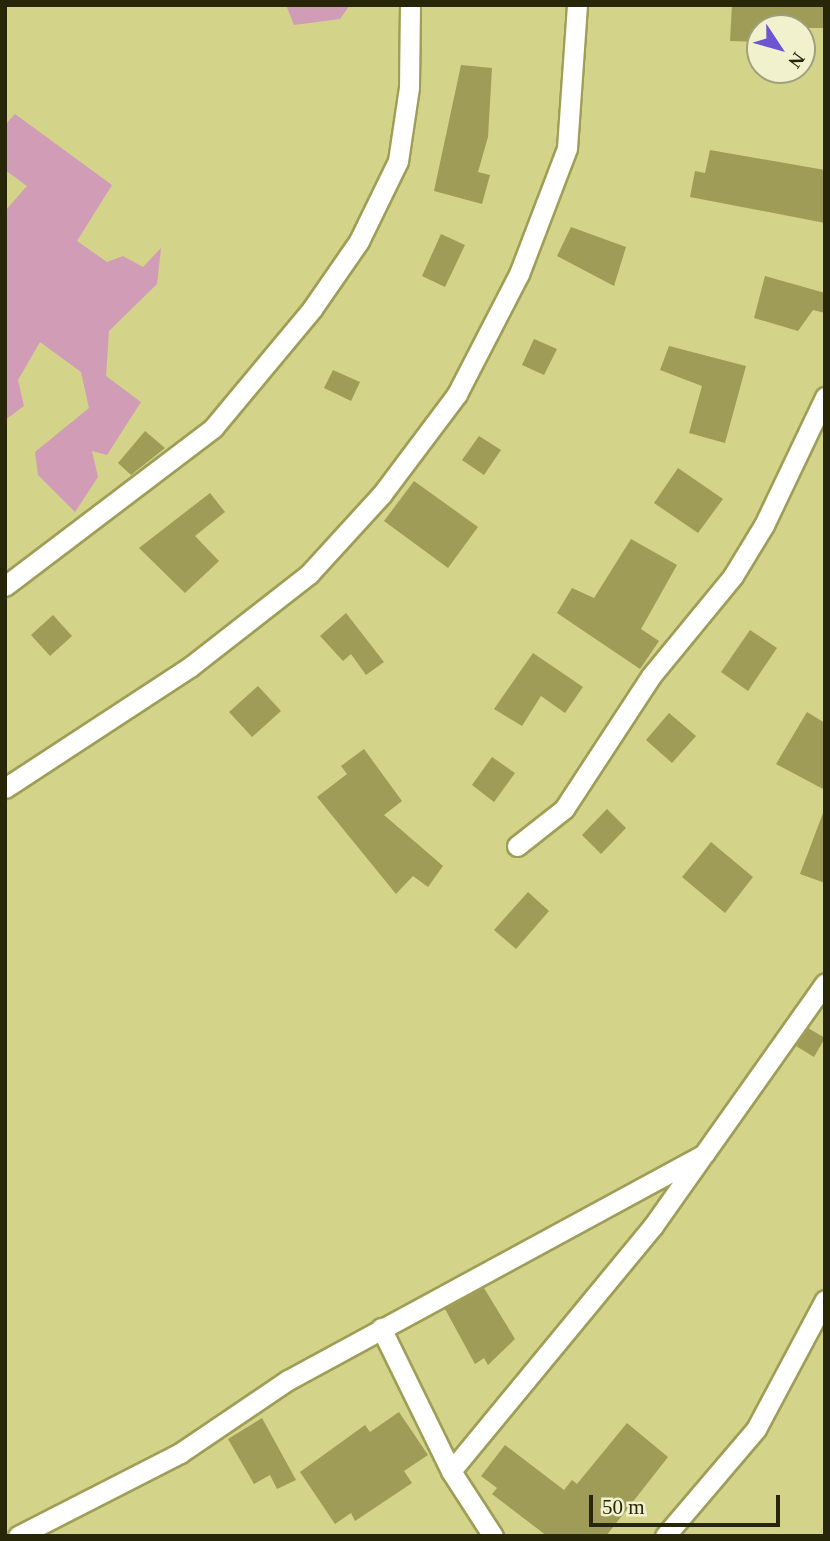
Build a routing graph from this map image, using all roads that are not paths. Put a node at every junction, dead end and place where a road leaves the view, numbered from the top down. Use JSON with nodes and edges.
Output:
{"nodes":[{"id":1,"x":410,"y":5,"type":"edge"},
{"id":2,"x":577,"y":5,"type":"edge"},
{"id":3,"x":825,"y":397,"type":"edge"},
{"id":4,"x":5,"y":586,"type":"edge"},
{"id":5,"x":5,"y":788,"type":"edge"},
{"id":6,"x":517,"y":846,"type":"dead end"},
{"id":7,"x":825,"y":983,"type":"edge"},
{"id":8,"x":704,"y":1154,"type":"junction"},
{"id":9,"x":825,"y":1300,"type":"edge"},
{"id":10,"x":380,"y":1328,"type":"junction"},
{"id":11,"x":451,"y":1471,"type":"junction"},
{"id":12,"x":18,"y":1536,"type":"edge"},
{"id":13,"x":493,"y":1536,"type":"edge"},
{"id":14,"x":665,"y":1536,"type":"edge"}],
"edges":[{"from":1,"to":4,"type":"street"},
{"from":2,"to":5,"type":"street"},
{"from":3,"to":6,"type":"street"},
{"from":7,"to":8,"type":"street"},
{"from":8,"to":10,"type":"street"},
{"from":8,"to":11,"type":"street"},
{"from":9,"to":14,"type":"street"},
{"from":10,"to":11,"type":"street"},
{"from":10,"to":12,"type":"street"},
{"from":11,"to":13,"type":"street"}]}
